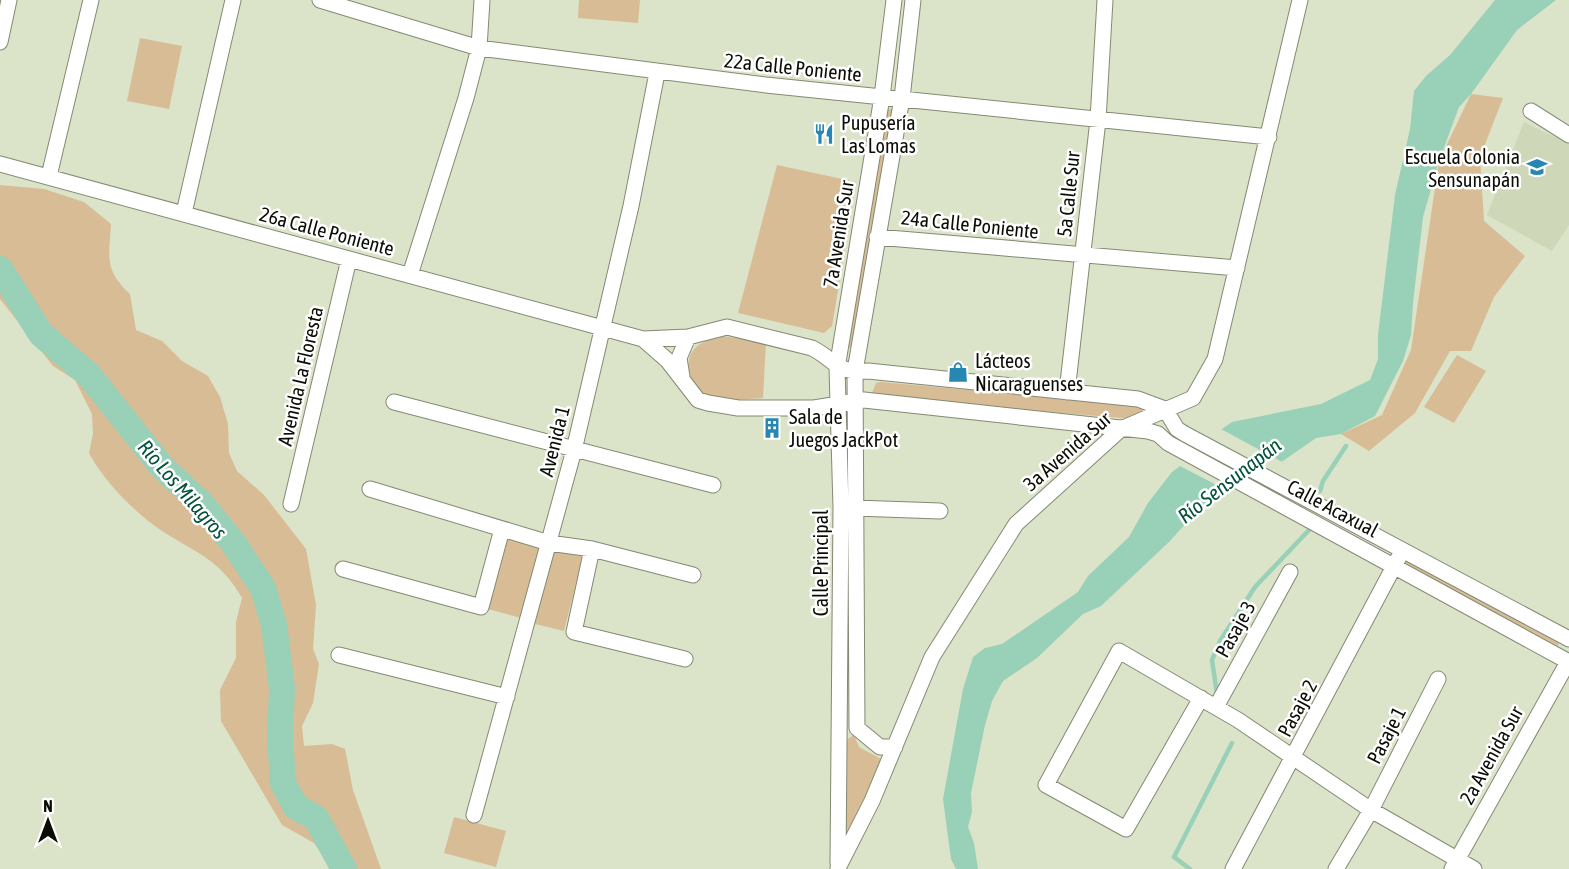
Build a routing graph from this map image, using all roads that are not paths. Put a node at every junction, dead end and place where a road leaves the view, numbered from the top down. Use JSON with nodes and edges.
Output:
{"nodes":[{"id":1,"x":9,"y":0,"type":"edge"},
{"id":2,"x":91,"y":0,"type":"edge"},
{"id":3,"x":233,"y":0,"type":"edge"},
{"id":4,"x":320,"y":0,"type":"edge"},
{"id":5,"x":482,"y":0,"type":"edge"},
{"id":6,"x":894,"y":0,"type":"edge"},
{"id":7,"x":913,"y":0,"type":"edge"},
{"id":8,"x":1105,"y":0,"type":"edge"},
{"id":9,"x":1300,"y":0,"type":"edge"},
{"id":10,"x":0,"y":42,"type":"edge"},
{"id":11,"x":479,"y":48,"type":"junction"},
{"id":12,"x":657,"y":73,"type":"junction"},
{"id":13,"x":882,"y":97,"type":"junction"},
{"id":14,"x":902,"y":98,"type":"junction"},
{"id":15,"x":1531,"y":111,"type":"dead end"},
{"id":16,"x":1098,"y":120,"type":"junction"},
{"id":17,"x":1569,"y":135,"type":"edge"},
{"id":18,"x":1269,"y":137,"type":"junction"},
{"id":19,"x":0,"y":164,"type":"edge"},
{"id":20,"x":50,"y":176,"type":"junction"},
{"id":21,"x":184,"y":213,"type":"junction"},
{"id":22,"x":877,"y":237,"type":"junction"},
{"id":23,"x":1083,"y":256,"type":"junction"},
{"id":24,"x":349,"y":259,"type":"junction"},
{"id":25,"x":1237,"y":268,"type":"junction"},
{"id":26,"x":410,"y":275,"type":"junction"},
{"id":27,"x":602,"y":327,"type":"junction"},
{"id":28,"x":688,"y":338,"type":"junction"},
{"id":29,"x":643,"y":339,"type":"junction"},
{"id":30,"x":837,"y":368,"type":"junction"},
{"id":31,"x":855,"y":372,"type":"junction"},
{"id":32,"x":683,"y":383,"type":"junction"},
{"id":33,"x":1067,"y":392,"type":"junction"},
{"id":34,"x":856,"y":400,"type":"junction"},
{"id":35,"x":394,"y":402,"type":"dead end"},
{"id":36,"x":839,"y":404,"type":"junction"},
{"id":37,"x":1166,"y":409,"type":"junction"},
{"id":38,"x":1121,"y":429,"type":"junction"},
{"id":39,"x":574,"y":450,"type":"junction"},
{"id":40,"x":713,"y":485,"type":"dead end"},
{"id":41,"x":370,"y":489,"type":"dead end"},
{"id":42,"x":291,"y":504,"type":"dead end"},
{"id":43,"x":855,"y":508,"type":"junction"},
{"id":44,"x":940,"y":511,"type":"dead end"},
{"id":45,"x":502,"y":529,"type":"junction"},
{"id":46,"x":549,"y":543,"type":"junction"},
{"id":47,"x":592,"y":549,"type":"junction"},
{"id":48,"x":1402,"y":550,"type":"junction"},
{"id":49,"x":1396,"y":566,"type":"junction"},
{"id":50,"x":343,"y":569,"type":"dead end"},
{"id":51,"x":1290,"y":572,"type":"dead end"},
{"id":52,"x":693,"y":575,"type":"dead end"},
{"id":53,"x":1569,"y":639,"type":"edge"},
{"id":54,"x":1569,"y":650,"type":"edge"},
{"id":55,"x":339,"y":655,"type":"dead end"},
{"id":56,"x":685,"y":659,"type":"dead end"},
{"id":57,"x":1569,"y":662,"type":"edge"},
{"id":58,"x":1438,"y":679,"type":"dead end"},
{"id":59,"x":507,"y":697,"type":"junction"},
{"id":60,"x":1201,"y":698,"type":"junction"},
{"id":61,"x":1216,"y":707,"type":"junction"},
{"id":62,"x":857,"y":728,"type":"junction"},
{"id":63,"x":838,"y":739,"type":"junction"},
{"id":64,"x":895,"y":747,"type":"junction"},
{"id":65,"x":1294,"y":758,"type":"junction"},
{"id":66,"x":1371,"y":810,"type":"junction"},
{"id":67,"x":474,"y":815,"type":"dead end"},
{"id":68,"x":1455,"y":864,"type":"edge"},
{"id":69,"x":838,"y":869,"type":"edge"},
{"id":70,"x":1233,"y":869,"type":"edge"},
{"id":71,"x":1336,"y":869,"type":"edge"},
{"id":72,"x":1474,"y":869,"type":"edge"}],
"edges":[{"from":1,"to":10,"type":"street"},
{"from":2,"to":20,"type":"street"},
{"from":3,"to":21,"type":"street"},
{"from":4,"to":11,"type":"street","name":"22a Calle Poniente"},
{"from":5,"to":11,"type":"street"},
{"from":6,"to":13,"type":"street","name":"7a Avenida Sur"},
{"from":7,"to":14,"type":"street","name":"7a Avenida Sur"},
{"from":8,"to":16,"type":"street","name":"5a Calle Sur"},
{"from":9,"to":18,"type":"street","name":"3a Avenida Sur"},
{"from":11,"to":12,"type":"street","name":"22a Calle Poniente"},
{"from":11,"to":26,"type":"street"},
{"from":12,"to":13,"type":"street","name":"22a Calle Poniente"},
{"from":12,"to":27,"type":"street","name":"Avenida 1"},
{"from":13,"to":14,"type":"street","name":"22a Calle Poniente"},
{"from":13,"to":30,"type":"street","name":"7a Avenida Sur"},
{"from":14,"to":16,"type":"street","name":"22a Calle Poniente"},
{"from":14,"to":22,"type":"street","name":"7a Avenida Sur"},
{"from":15,"to":17,"type":"street"},
{"from":16,"to":18,"type":"street","name":"22a Calle Poniente"},
{"from":16,"to":23,"type":"street","name":"5a Calle Sur"},
{"from":18,"to":25,"type":"street","name":"3a Avenida Sur"},
{"from":19,"to":20,"type":"street","name":"26a Calle Poniente"},
{"from":20,"to":21,"type":"street","name":"26a Calle Poniente"},
{"from":21,"to":24,"type":"street","name":"26a Calle Poniente"},
{"from":22,"to":23,"type":"street","name":"24a Calle Poniente"},
{"from":22,"to":31,"type":"street","name":"7a Avenida Sur"},
{"from":23,"to":25,"type":"street","name":"24a Calle Poniente"},
{"from":23,"to":33,"type":"street","name":"5a Calle Sur"},
{"from":24,"to":26,"type":"street","name":"26a Calle Poniente"},
{"from":24,"to":42,"type":"street","name":"Avenida La Floresta"},
{"from":25,"to":37,"type":"street","name":"3a Avenida Sur"},
{"from":26,"to":27,"type":"street","name":"26a Calle Poniente"},
{"from":27,"to":29,"type":"street","name":"26a Calle Poniente"},
{"from":27,"to":39,"type":"street","name":"Avenida 1"},
{"from":28,"to":29,"type":"street","name":"26a Calle Poniente"},
{"from":28,"to":30,"type":"street","name":"26a Calle Poniente"},
{"from":28,"to":32,"type":"street"},
{"from":29,"to":32,"type":"street","name":"26a Calle Poniente"},
{"from":30,"to":31,"type":"street","name":"26a Calle Poniente"},
{"from":30,"to":36,"type":"street","name":"7a Avenida Sur"},
{"from":31,"to":33,"type":"street","name":"26a Calle Poniente"},
{"from":31,"to":34,"type":"street","name":"7a Avenida Sur"},
{"from":32,"to":36,"type":"street","name":"26a Calle Poniente"},
{"from":33,"to":37,"type":"street","name":"26a Calle Poniente"},
{"from":34,"to":36,"type":"street"},
{"from":34,"to":38,"type":"street"},
{"from":34,"to":43,"type":"street","name":"Calle Principal"},
{"from":35,"to":39,"type":"street"},
{"from":36,"to":63,"type":"street","name":"Calle Principal"},
{"from":37,"to":38,"type":"street","name":"3a Avenida Sur"},
{"from":37,"to":48,"type":"street","name":"Calle Acaxual"},
{"from":38,"to":49,"type":"street","name":"Calle Acaxual"},
{"from":38,"to":64,"type":"street","name":"3a Avenida Sur"},
{"from":39,"to":40,"type":"street"},
{"from":39,"to":46,"type":"street","name":"Avenida 1"},
{"from":41,"to":45,"type":"street"},
{"from":43,"to":44,"type":"street"},
{"from":43,"to":62,"type":"street","name":"Calle Principal"},
{"from":45,"to":46,"type":"street"},
{"from":45,"to":50,"type":"street"},
{"from":46,"to":47,"type":"street"},
{"from":46,"to":59,"type":"street","name":"Avenida 1"},
{"from":47,"to":52,"type":"street"},
{"from":47,"to":56,"type":"street"},
{"from":48,"to":49,"type":"street"},
{"from":48,"to":53,"type":"street","name":"Calle Acaxual"},
{"from":49,"to":57,"type":"street","name":"Calle Acaxual"},
{"from":49,"to":65,"type":"street","name":"Pasaje 2"},
{"from":51,"to":61,"type":"street","name":"Pasaje 3"},
{"from":54,"to":57,"type":"street"},
{"from":55,"to":59,"type":"street"},
{"from":57,"to":68,"type":"street","name":"2a Avenida Sur"},
{"from":58,"to":66,"type":"street","name":"Pasaje 1"},
{"from":59,"to":67,"type":"street","name":"Avenida 1"},
{"from":60,"to":60,"type":"street"},
{"from":60,"to":61,"type":"street"},
{"from":61,"to":65,"type":"street"},
{"from":62,"to":63,"type":"street"},
{"from":62,"to":64,"type":"street"},
{"from":63,"to":69,"type":"street","name":"Calle Principal"},
{"from":64,"to":69,"type":"street","name":"3a Avenida Sur"},
{"from":65,"to":66,"type":"street"},
{"from":65,"to":70,"type":"street","name":"Pasaje 2"},
{"from":66,"to":68,"type":"street"},
{"from":66,"to":71,"type":"street","name":"Pasaje 1"},
{"from":68,"to":72,"type":"street"}]}
